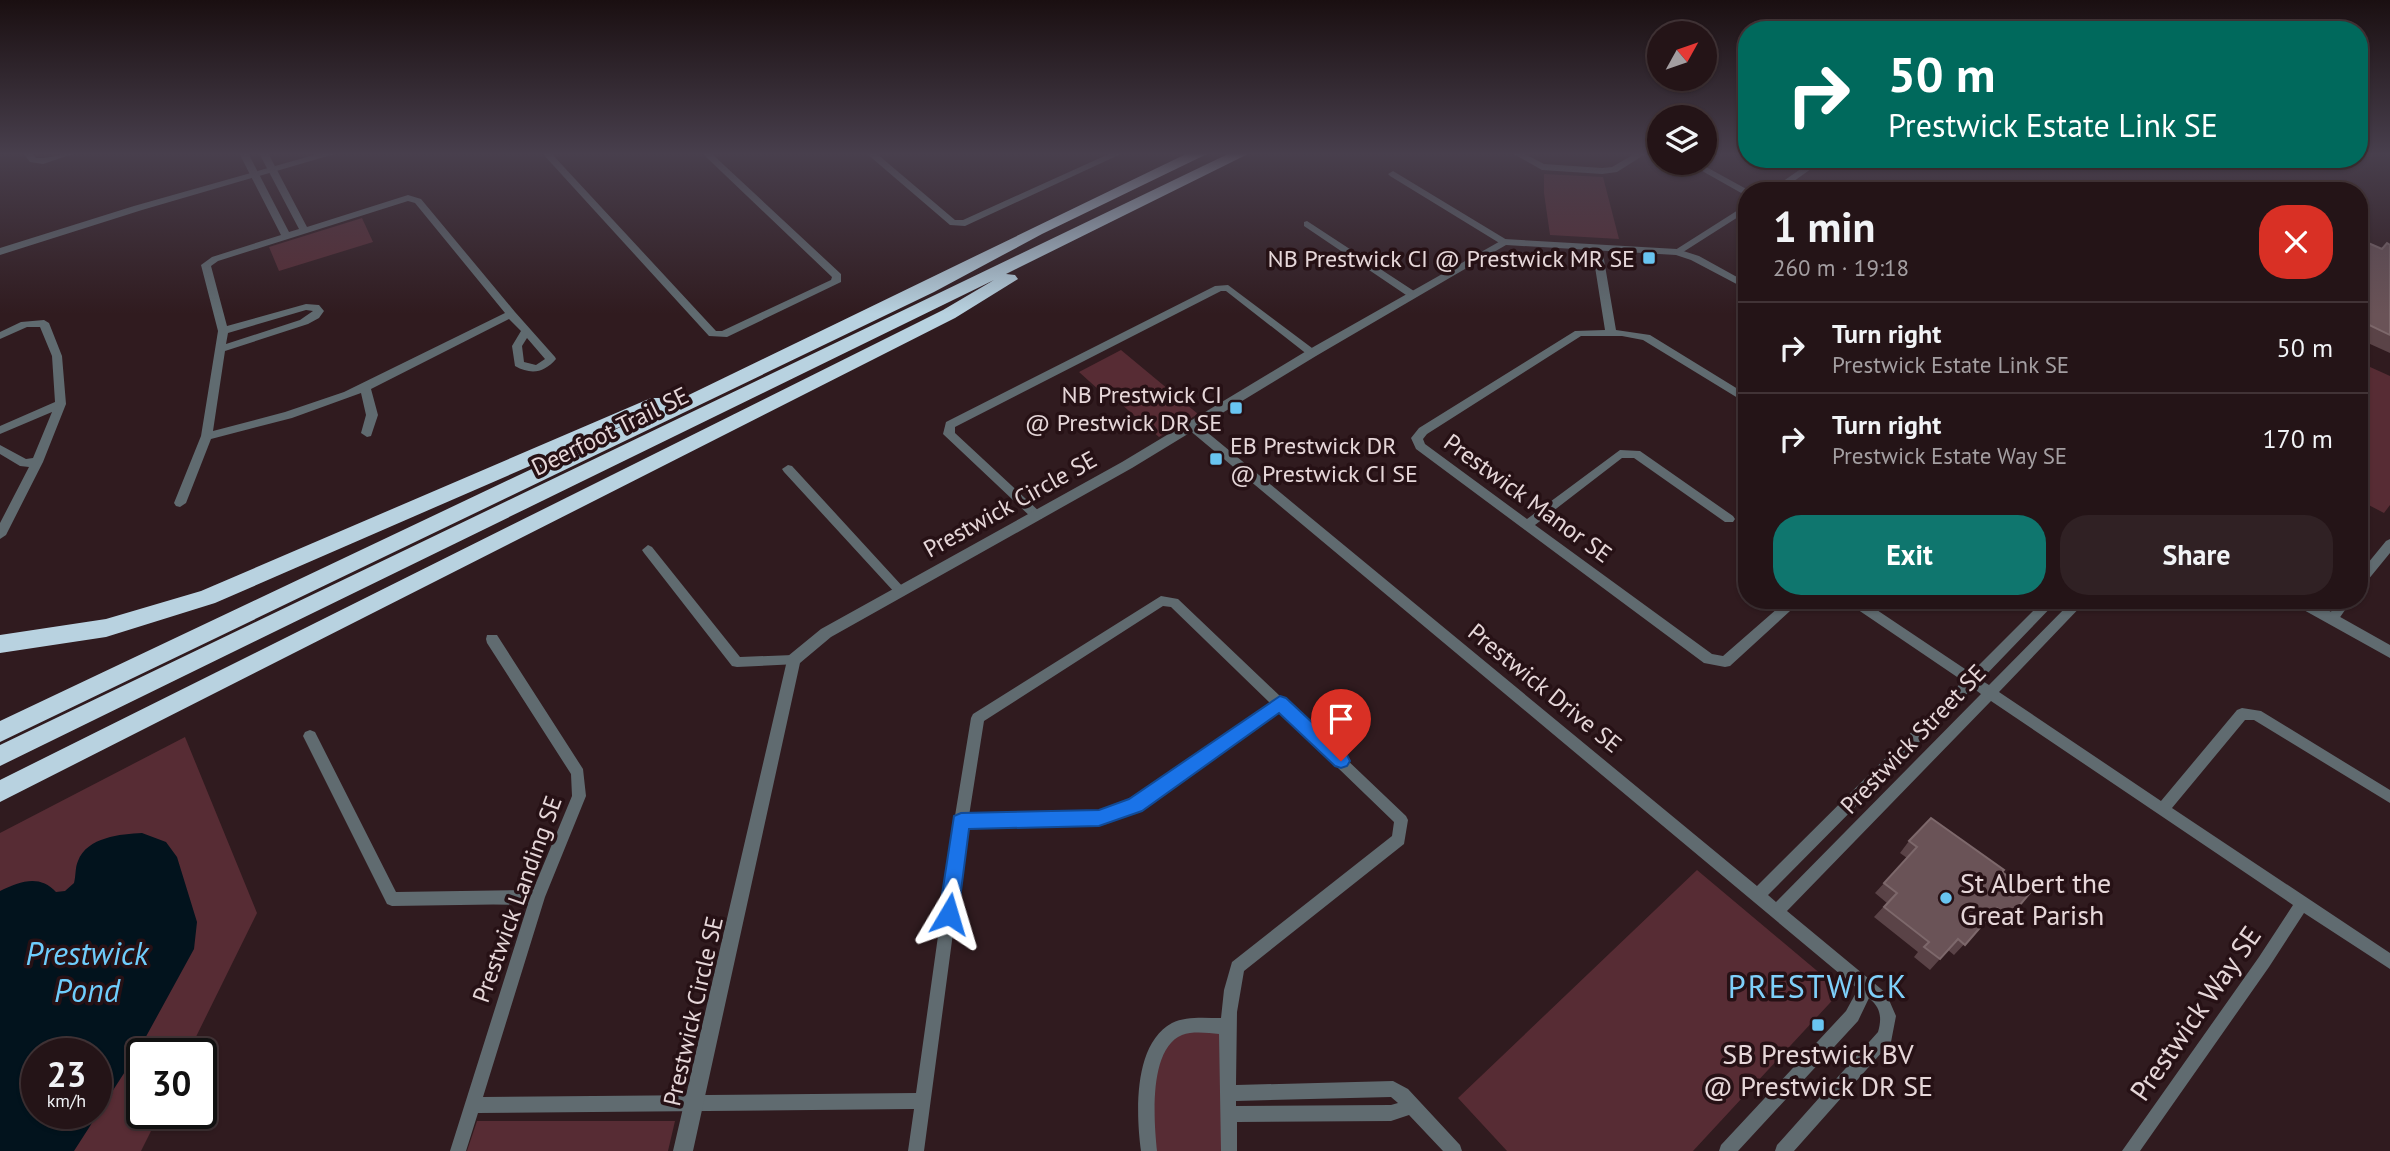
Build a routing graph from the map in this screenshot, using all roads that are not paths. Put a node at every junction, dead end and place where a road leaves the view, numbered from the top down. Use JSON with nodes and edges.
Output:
{"nodes":[{"id":1,"x":113,"y":207,"type":"edge"},
{"id":2,"x":142,"y":207,"type":"edge"},
{"id":3,"x":271,"y":207,"type":"edge"},
{"id":4,"x":291,"y":207,"type":"edge"},
{"id":5,"x":380,"y":207,"type":"edge"},
{"id":6,"x":423,"y":207,"type":"edge"},
{"id":7,"x":596,"y":207,"type":"edge"},
{"id":8,"x":763,"y":207,"type":"edge"},
{"id":9,"x":934,"y":207,"type":"edge"},
{"id":10,"x":1001,"y":207,"type":"edge"},
{"id":11,"x":1089,"y":207,"type":"edge"},
{"id":12,"x":1132,"y":207,"type":"edge"},
{"id":13,"x":1446,"y":207,"type":"edge"},
{"id":14,"x":1738,"y":213,"type":"edge"},
{"id":15,"x":1307,"y":224,"type":"dead end"},
{"id":16,"x":304,"y":230,"type":"junction"},
{"id":17,"x":286,"y":235,"type":"junction"},
{"id":18,"x":1504,"y":242,"type":"junction"},
{"id":19,"x":0,"y":243,"type":"edge"},
{"id":20,"x":1597,"y":248,"type":"junction"},
{"id":21,"x":0,"y":252,"type":"edge"},
{"id":22,"x":1677,"y":252,"type":"junction"},
{"id":23,"x":1035,"y":254,"type":"junction"},
{"id":24,"x":1738,"y":282,"type":"edge"},
{"id":25,"x":1413,"y":295,"type":"junction"},
{"id":26,"x":511,"y":314,"type":"junction"},
{"id":27,"x":222,"y":331,"type":"junction"},
{"id":28,"x":526,"y":331,"type":"dead end"},
{"id":29,"x":1611,"y":333,"type":"junction"},
{"id":30,"x":0,"y":336,"type":"edge"},
{"id":31,"x":807,"y":346,"type":"junction"},
{"id":32,"x":221,"y":349,"type":"junction"},
{"id":33,"x":1312,"y":352,"type":"junction"},
{"id":34,"x":365,"y":387,"type":"junction"},
{"id":35,"x":1738,"y":394,"type":"edge"},
{"id":36,"x":61,"y":404,"type":"junction"},
{"id":37,"x":1192,"y":426,"type":"junction"},
{"id":38,"x":0,"y":430,"type":"edge"},
{"id":39,"x":366,"y":433,"type":"dead end"},
{"id":40,"x":207,"y":436,"type":"junction"},
{"id":41,"x":0,"y":449,"type":"edge"},
{"id":42,"x":37,"y":462,"type":"junction"},
{"id":43,"x":788,"y":469,"type":"dead end"},
{"id":44,"x":180,"y":503,"type":"dead end"},
{"id":45,"x":1038,"y":516,"type":"junction"},
{"id":46,"x":1729,"y":519,"type":"dead end"},
{"id":47,"x":1528,"y":524,"type":"junction"},
{"id":48,"x":0,"y":535,"type":"edge"},
{"id":49,"x":2390,"y":544,"type":"edge"},
{"id":50,"x":648,"y":550,"type":"dead end"},
{"id":51,"x":2368,"y":572,"type":"edge"},
{"id":52,"x":900,"y":591,"type":"junction"},
{"id":53,"x":1786,"y":609,"type":"edge"},
{"id":54,"x":1865,"y":609,"type":"edge"},
{"id":55,"x":2043,"y":609,"type":"edge"},
{"id":56,"x":2072,"y":609,"type":"edge"},
{"id":57,"x":2314,"y":609,"type":"edge"},
{"id":58,"x":2339,"y":609,"type":"edge"},
{"id":59,"x":2332,"y":619,"type":"junction"},
{"id":60,"x":492,"y":639,"type":"dead end"},
{"id":61,"x":0,"y":644,"type":"edge"},
{"id":62,"x":2390,"y":652,"type":"edge"},
{"id":63,"x":793,"y":660,"type":"junction"},
{"id":64,"x":195,"y":662,"type":"junction"},
{"id":65,"x":1971,"y":681,"type":"junction"},
{"id":66,"x":1990,"y":693,"type":"junction"},
{"id":67,"x":1280,"y":703,"type":"junction"},
{"id":68,"x":0,"y":732,"type":"edge"},
{"id":69,"x":310,"y":736,"type":"dead end"},
{"id":70,"x":0,"y":756,"type":"edge"},
{"id":71,"x":0,"y":778,"type":"edge"},
{"id":72,"x":0,"y":792,"type":"edge"},
{"id":73,"x":2390,"y":797,"type":"edge"},
{"id":74,"x":2163,"y":809,"type":"junction"},
{"id":75,"x":961,"y":821,"type":"junction"},
{"id":76,"x":1759,"y":894,"type":"junction"},
{"id":77,"x":538,"y":897,"type":"junction"},
{"id":78,"x":2302,"y":903,"type":"junction"},
{"id":79,"x":1778,"y":910,"type":"junction"},
{"id":80,"x":2390,"y":962,"type":"edge"},
{"id":81,"x":1867,"y":987,"type":"junction"},
{"id":82,"x":1226,"y":1026,"type":"junction"},
{"id":83,"x":1229,"y":1093,"type":"junction"},
{"id":84,"x":921,"y":1101,"type":"junction"},
{"id":85,"x":473,"y":1105,"type":"junction"},
{"id":86,"x":696,"y":1105,"type":"junction"},
{"id":87,"x":1412,"y":1106,"type":"junction"},
{"id":88,"x":1230,"y":1114,"type":"junction"},
{"id":89,"x":458,"y":1151,"type":"edge"},
{"id":90,"x":683,"y":1151,"type":"edge"},
{"id":91,"x":916,"y":1151,"type":"edge"},
{"id":92,"x":1149,"y":1151,"type":"edge"},
{"id":93,"x":1229,"y":1151,"type":"edge"},
{"id":94,"x":1454,"y":1151,"type":"edge"},
{"id":95,"x":1727,"y":1151,"type":"edge"},
{"id":96,"x":1783,"y":1151,"type":"edge"},
{"id":97,"x":2130,"y":1151,"type":"edge"}],
"edges":[{"from":1,"to":19,"type":"street"},
{"from":2,"to":21,"type":"street"},
{"from":3,"to":17,"type":"street"},
{"from":4,"to":16,"type":"street"},
{"from":5,"to":16,"type":"street"},
{"from":6,"to":26,"type":"street"},
{"from":7,"to":8,"type":"street"},
{"from":9,"to":10,"type":"street"},
{"from":11,"to":31,"type":"highway","name":"Deerfoot Trail SE"},
{"from":12,"to":23,"type":"highway","name":"Deerfoot Trail SE"},
{"from":13,"to":18,"type":"street"},
{"from":14,"to":22,"type":"street"},
{"from":15,"to":25,"type":"street"},
{"from":16,"to":17,"type":"street"},
{"from":17,"to":27,"type":"street"},
{"from":18,"to":20,"type":"street"},
{"from":18,"to":25,"type":"street","name":"Prestwick Circle SE"},
{"from":20,"to":22,"type":"street"},
{"from":20,"to":29,"type":"street"},
{"from":22,"to":24,"type":"street"},
{"from":23,"to":64,"type":"highway","name":"Deerfoot Trail SE"},
{"from":23,"to":72,"type":"highway"},
{"from":25,"to":33,"type":"street","name":"Prestwick Circle SE"},
{"from":26,"to":28,"type":"street"},
{"from":26,"to":34,"type":"street"},
{"from":27,"to":32,"type":"street"},
{"from":27,"to":32,"type":"street"},
{"from":29,"to":35,"type":"street","name":"Prestwick Manor SE"},
{"from":29,"to":47,"type":"street","name":"Prestwick Manor SE"},
{"from":30,"to":36,"type":"street"},
{"from":31,"to":61,"type":"highway"},
{"from":31,"to":68,"type":"highway","name":"Deerfoot Trail SE"},
{"from":32,"to":40,"type":"street"},
{"from":33,"to":37,"type":"street","name":"Prestwick Circle SE"},
{"from":33,"to":45,"type":"street"},
{"from":34,"to":39,"type":"street"},
{"from":34,"to":40,"type":"street"},
{"from":36,"to":38,"type":"street"},
{"from":36,"to":42,"type":"street"},
{"from":37,"to":45,"type":"street","name":"Prestwick Circle SE"},
{"from":37,"to":76,"type":"street","name":"Prestwick Drive SE"},
{"from":40,"to":44,"type":"street"},
{"from":41,"to":42,"type":"street"},
{"from":42,"to":48,"type":"street"},
{"from":43,"to":52,"type":"street"},
{"from":45,"to":52,"type":"street","name":"Prestwick Circle SE"},
{"from":46,"to":47,"type":"street"},
{"from":47,"to":53,"type":"street","name":"Prestwick Manor SE"},
{"from":49,"to":51,"type":"street"},
{"from":50,"to":63,"type":"street"},
{"from":52,"to":63,"type":"street","name":"Prestwick Circle SE"},
{"from":54,"to":65,"type":"street"},
{"from":55,"to":65,"type":"street","name":"Prestwick Street SE"},
{"from":56,"to":66,"type":"street","name":"Prestwick Street SE"},
{"from":57,"to":59,"type":"street"},
{"from":58,"to":59,"type":"street"},
{"from":59,"to":62,"type":"street"},
{"from":60,"to":77,"type":"street","name":"Prestwick Landing SE"},
{"from":63,"to":86,"type":"street","name":"Prestwick Circle SE"},
{"from":64,"to":70,"type":"highway","name":"Deerfoot Trail SE"},
{"from":64,"to":71,"type":"highway"},
{"from":65,"to":66,"type":"street"},
{"from":65,"to":76,"type":"street","name":"Prestwick Street SE"},
{"from":66,"to":74,"type":"street"},
{"from":66,"to":79,"type":"street","name":"Prestwick Street SE"},
{"from":67,"to":75,"type":"street"},
{"from":67,"to":75,"type":"street"},
{"from":67,"to":82,"type":"street"},
{"from":69,"to":77,"type":"street"},
{"from":73,"to":74,"type":"street"},
{"from":74,"to":78,"type":"street"},
{"from":75,"to":84,"type":"street"},
{"from":76,"to":79,"type":"street","name":"Prestwick Drive SE"},
{"from":77,"to":85,"type":"street","name":"Prestwick Landing SE"},
{"from":78,"to":80,"type":"street"},
{"from":78,"to":97,"type":"street","name":"Prestwick Way SE"},
{"from":79,"to":81,"type":"street","name":"Prestwick Drive SE"},
{"from":81,"to":95,"type":"street"},
{"from":81,"to":96,"type":"street","name":"Prestwick Drive SE"},
{"from":82,"to":83,"type":"street"},
{"from":82,"to":92,"type":"street"},
{"from":83,"to":87,"type":"street"},
{"from":83,"to":88,"type":"street"},
{"from":84,"to":86,"type":"street"},
{"from":84,"to":91,"type":"street"},
{"from":85,"to":86,"type":"street"},
{"from":85,"to":89,"type":"street","name":"Prestwick Landing SE"},
{"from":86,"to":90,"type":"street","name":"Prestwick Circle SE"},
{"from":87,"to":88,"type":"street"},
{"from":87,"to":94,"type":"street"},
{"from":88,"to":93,"type":"street"}]}
